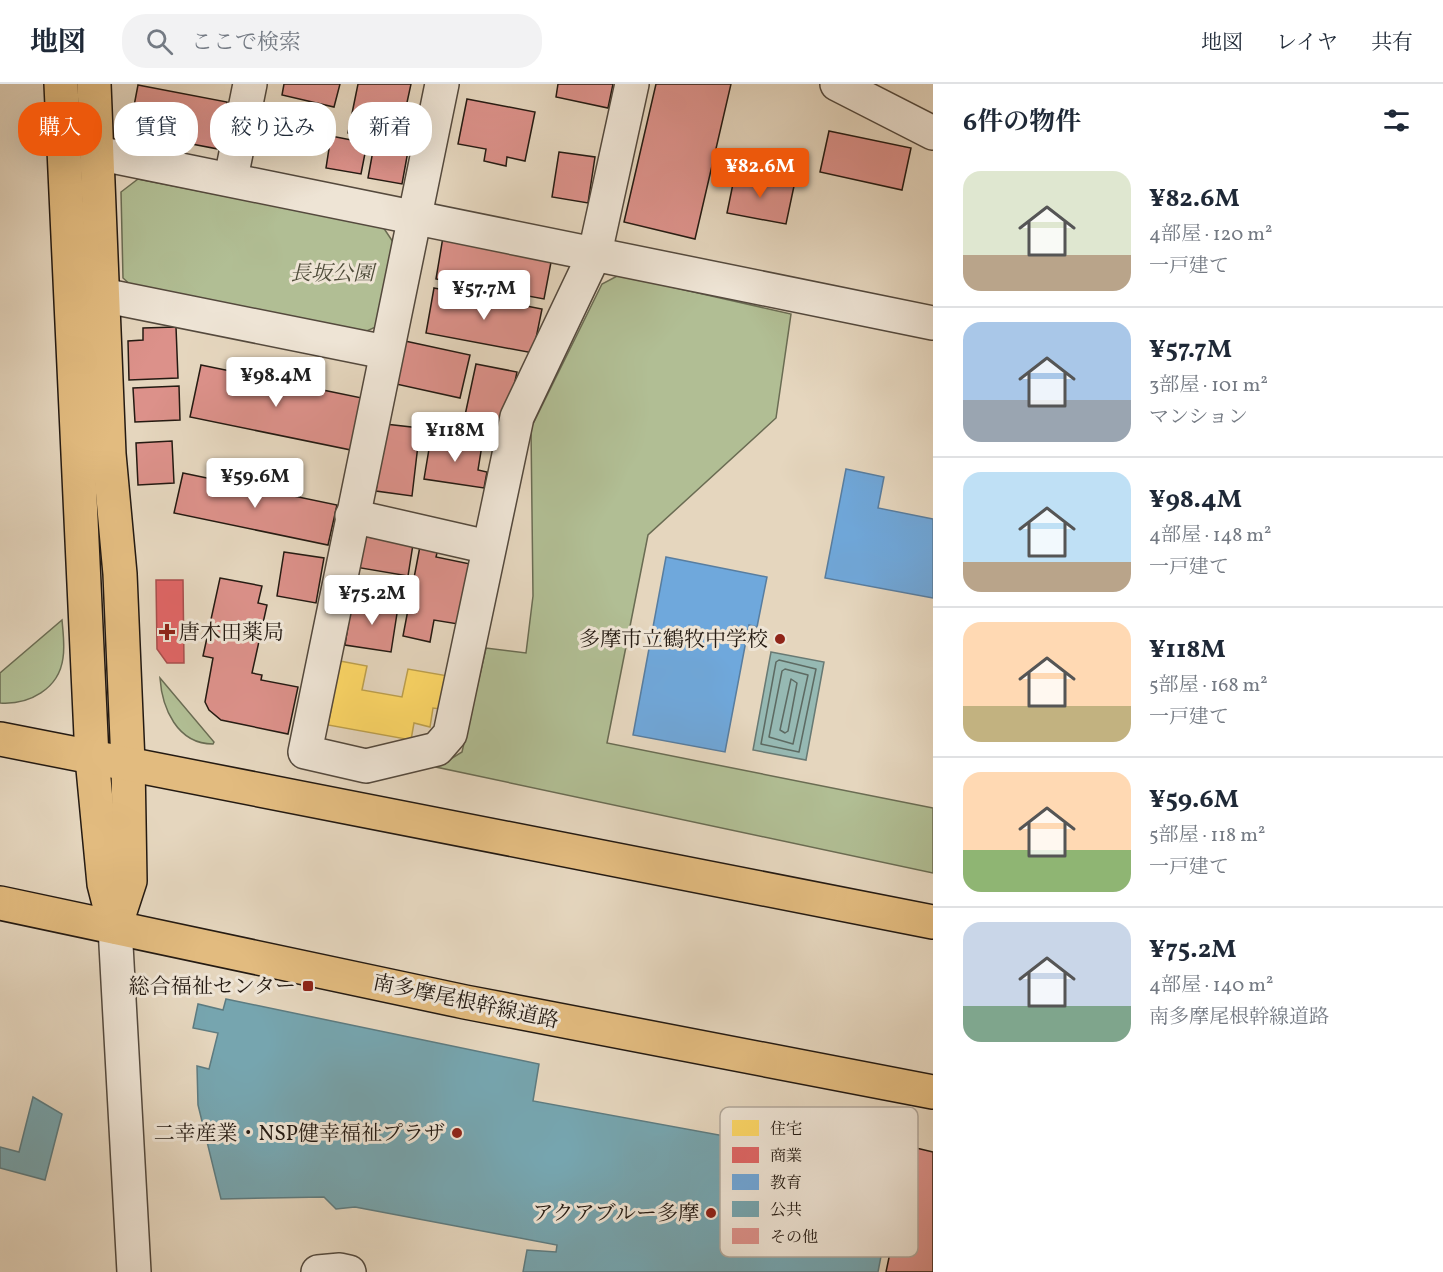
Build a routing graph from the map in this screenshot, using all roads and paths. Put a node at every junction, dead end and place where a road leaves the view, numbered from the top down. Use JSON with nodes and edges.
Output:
{"nodes":[{"id":1,"x":61,"y":84,"type":"edge"},
{"id":2,"x":94,"y":84,"type":"edge"},
{"id":3,"x":250,"y":84,"type":"edge"},
{"id":4,"x":442,"y":84,"type":"edge"},
{"id":5,"x":632,"y":84,"type":"edge"},
{"id":6,"x":837,"y":84,"type":"edge"},
{"id":7,"x":95,"y":102,"type":"edge"},
{"id":8,"x":933,"y":133,"type":"edge"},
{"id":9,"x":102,"y":154,"type":"edge"},
{"id":10,"x":97,"y":156,"type":"edge"},
{"id":11,"x":231,"y":178,"type":"junction"},
{"id":12,"x":416,"y":216,"type":"junction"},
{"id":13,"x":595,"y":253,"type":"junction"},
{"id":14,"x":102,"y":295,"type":"junction"},
{"id":15,"x":933,"y":323,"type":"edge"},
{"id":16,"x":385,"y":352,"type":"junction"},
{"id":17,"x":352,"y":516,"type":"junction"},
{"id":18,"x":488,"y":547,"type":"junction"},
{"id":19,"x":0,"y":739,"type":"edge"},
{"id":20,"x":92,"y":758,"type":"junction"},
{"id":21,"x":128,"y":764,"type":"junction"},
{"id":22,"x":0,"y":903,"type":"edge"},
{"id":23,"x":933,"y":922,"type":"edge"},
{"id":24,"x":115,"y":927,"type":"junction"},
{"id":25,"x":933,"y":1092,"type":"edge"},
{"id":26,"x":134,"y":1272,"type":"edge"},
{"id":27,"x":318,"y":1272,"type":"edge"},
{"id":28,"x":349,"y":1272,"type":"edge"}],
"edges":[{"from":1,"to":20,"type":"main road"},
{"from":2,"to":7,"type":"main road"},
{"from":3,"to":11,"type":"street"},
{"from":4,"to":12,"type":"street"},
{"from":5,"to":13,"type":"street"},
{"from":6,"to":8,"type":"street"},
{"from":9,"to":11,"type":"street"},
{"from":10,"to":14,"type":"main road"},
{"from":11,"to":12,"type":"street"},
{"from":12,"to":13,"type":"street"},
{"from":12,"to":16,"type":"street"},
{"from":13,"to":15,"type":"street"},
{"from":13,"to":18,"type":"street"},
{"from":14,"to":16,"type":"street"},
{"from":14,"to":21,"type":"main road"},
{"from":16,"to":17,"type":"street"},
{"from":17,"to":18,"type":"street"},
{"from":17,"to":18,"type":"street"},
{"from":19,"to":20,"type":"main road"},
{"from":20,"to":21,"type":"main road"},
{"from":20,"to":24,"type":"main road"},
{"from":21,"to":23,"type":"main road"},
{"from":21,"to":24,"type":"main road"},
{"from":22,"to":24,"type":"main road","name":"南多摩尾根幹線道路"},
{"from":24,"to":25,"type":"main road","name":"南多摩尾根幹線道路"},
{"from":24,"to":26,"type":"street"},
{"from":27,"to":28,"type":"street"}]}
